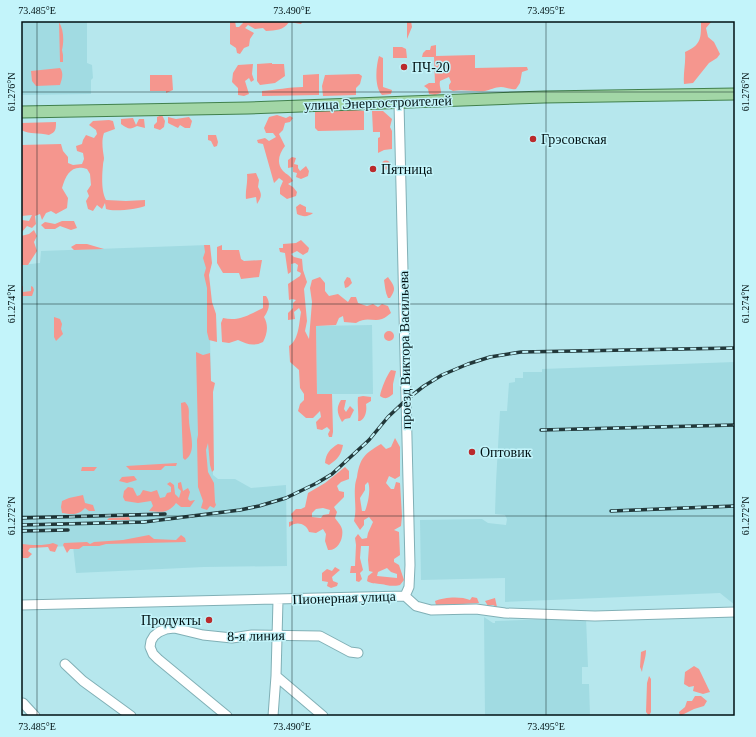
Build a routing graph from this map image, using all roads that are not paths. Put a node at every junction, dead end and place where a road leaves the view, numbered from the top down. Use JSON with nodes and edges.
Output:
{"nodes":[{"id":1,"x":735,"y":94,"type":"edge"},
{"id":2,"x":398,"y":103,"type":"junction"},
{"id":3,"x":21,"y":112,"type":"edge"},
{"id":4,"x":404,"y":596,"type":"junction"},
{"id":5,"x":278,"y":600,"type":"junction"},
{"id":6,"x":21,"y":605,"type":"edge"},
{"id":7,"x":735,"y":612,"type":"edge"},
{"id":8,"x":277,"y":635,"type":"junction"},
{"id":9,"x":358,"y":653,"type":"dead end"},
{"id":10,"x":65,"y":664,"type":"dead end"},
{"id":11,"x":276,"y":676,"type":"junction"},
{"id":12,"x":22,"y":703,"type":"dead end"},
{"id":13,"x":31,"y":714,"type":"edge"},
{"id":14,"x":131,"y":716,"type":"edge"},
{"id":15,"x":227,"y":716,"type":"edge"},
{"id":16,"x":273,"y":716,"type":"edge"},
{"id":17,"x":323,"y":716,"type":"edge"}],
"edges":[{"from":1,"to":2,"type":"main road","name":"улица Энергостроителей"},
{"from":2,"to":3,"type":"main road","name":"улица Энергостроителей"},
{"from":2,"to":4,"type":"street","name":"проезд Виктора Васильева"},
{"from":4,"to":5,"type":"street","name":"Пионерная улица"},
{"from":4,"to":7,"type":"street","name":"Пионерная улица"},
{"from":5,"to":6,"type":"street","name":"Пионерная улица"},
{"from":5,"to":8,"type":"street"},
{"from":8,"to":9,"type":"street","name":"8-я линия"},
{"from":8,"to":11,"type":"street"},
{"from":8,"to":15,"type":"street","name":"8-я линия"},
{"from":10,"to":14,"type":"street"},
{"from":11,"to":16,"type":"street"},
{"from":11,"to":17,"type":"street"},
{"from":12,"to":13,"type":"street"}]}
